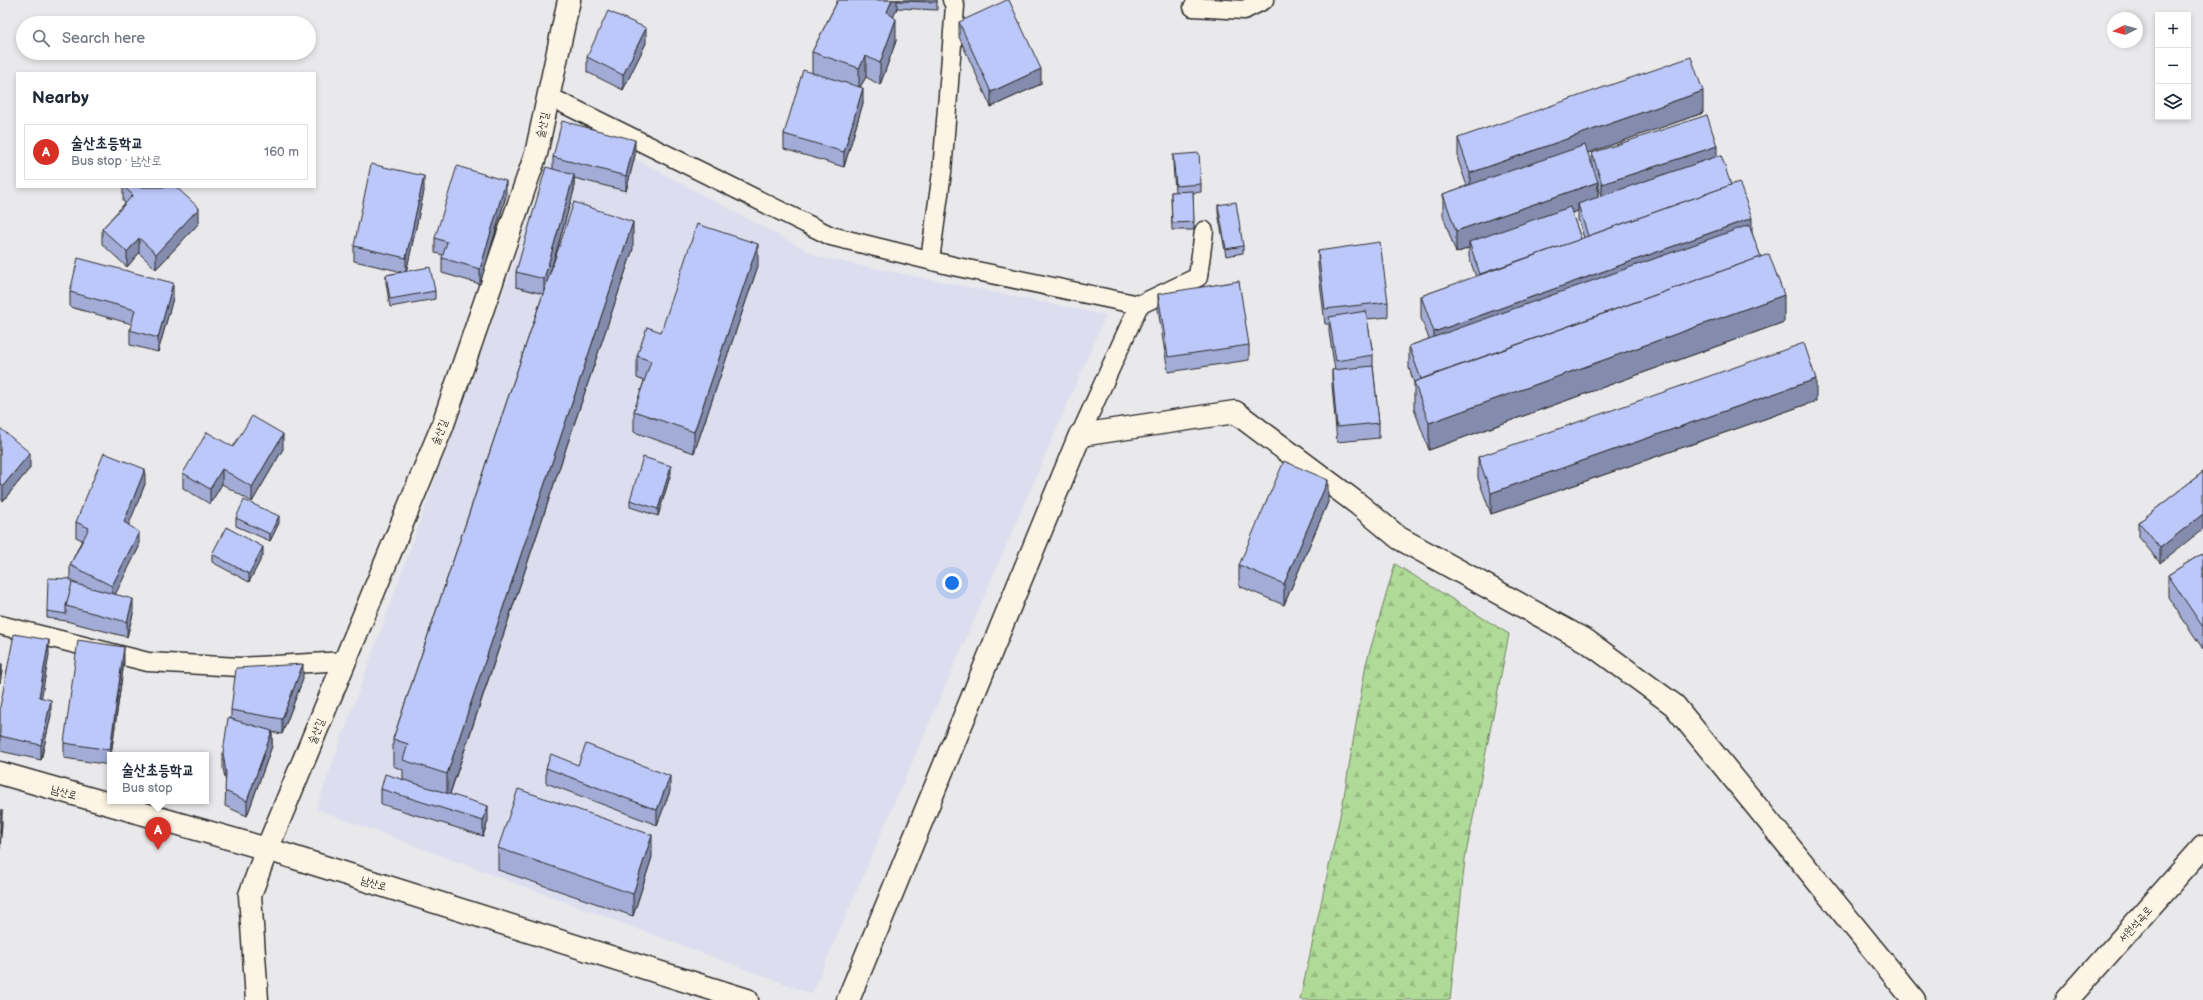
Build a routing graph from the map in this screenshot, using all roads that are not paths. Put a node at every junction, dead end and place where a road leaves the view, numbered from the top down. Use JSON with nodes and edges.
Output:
{"nodes":[{"id":1,"x":569,"y":0,"type":"edge"},
{"id":2,"x":952,"y":0,"type":"edge"},
{"id":3,"x":1264,"y":0,"type":"edge"},
{"id":4,"x":1193,"y":7,"type":"dead end"},
{"id":5,"x":548,"y":96,"type":"junction"},
{"id":6,"x":1204,"y":231,"type":"dead end"},
{"id":7,"x":930,"y":260,"type":"junction"},
{"id":8,"x":1139,"y":305,"type":"junction"},
{"id":9,"x":1080,"y":435,"type":"junction"},
{"id":10,"x":0,"y":625,"type":"edge"},
{"id":11,"x":345,"y":661,"type":"junction"},
{"id":12,"x":0,"y":773,"type":"edge"},
{"id":13,"x":107,"y":803,"type":"edge"},
{"id":14,"x":109,"y":804,"type":"edge"},
{"id":15,"x":2203,"y":847,"type":"edge"},
{"id":16,"x":267,"y":849,"type":"junction"},
{"id":17,"x":257,"y":1000,"type":"edge"},
{"id":18,"x":747,"y":1000,"type":"edge"},
{"id":19,"x":848,"y":1000,"type":"edge"},
{"id":20,"x":1914,"y":1000,"type":"edge"},
{"id":21,"x":2067,"y":1000,"type":"edge"}],
"edges":[{"from":1,"to":5,"type":"street","name":"술산길"},
{"from":2,"to":7,"type":"lane"},
{"from":3,"to":4,"type":"lane"},
{"from":5,"to":7,"type":"lane"},
{"from":5,"to":11,"type":"street","name":"술산길"},
{"from":6,"to":8,"type":"lane"},
{"from":7,"to":8,"type":"lane"},
{"from":8,"to":9,"type":"lane"},
{"from":9,"to":19,"type":"street"},
{"from":9,"to":20,"type":"street"},
{"from":10,"to":11,"type":"lane"},
{"from":11,"to":16,"type":"street","name":"술산길"},
{"from":12,"to":13,"type":"street","name":"남산로"},
{"from":14,"to":16,"type":"street","name":"남산로"},
{"from":15,"to":21,"type":"street","name":"서원석곡로"},
{"from":16,"to":17,"type":"street","name":"술산길"},
{"from":16,"to":18,"type":"street","name":"남산로"}]}
